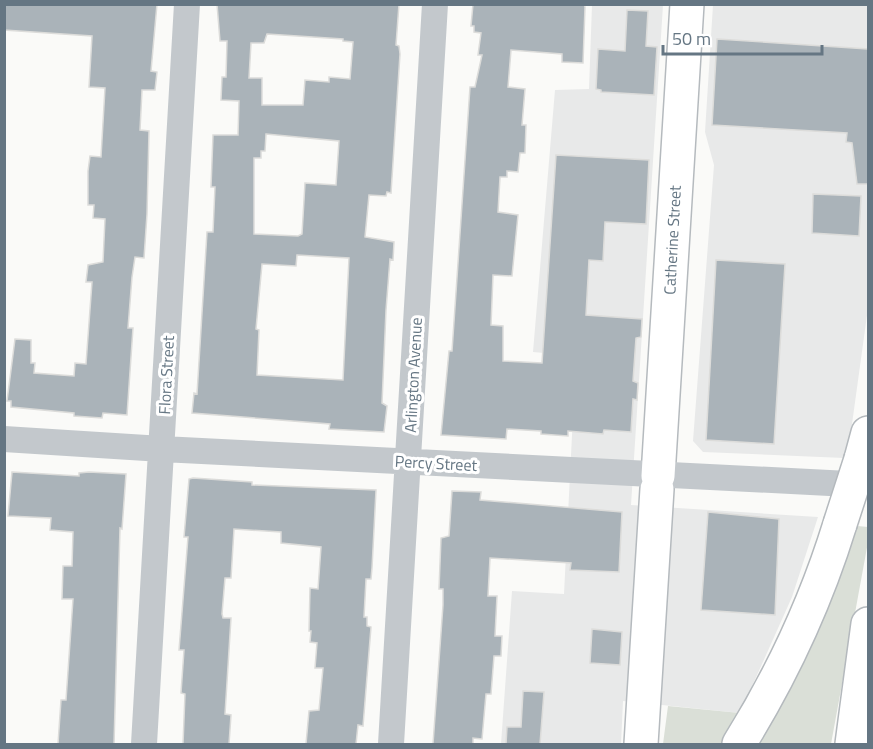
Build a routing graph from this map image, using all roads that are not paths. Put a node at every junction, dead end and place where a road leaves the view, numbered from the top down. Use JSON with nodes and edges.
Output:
{"nodes":[{"id":1,"x":187,"y":4,"type":"edge"},
{"id":2,"x":435,"y":4,"type":"edge"},
{"id":3,"x":687,"y":4,"type":"edge"},
{"id":4,"x":4,"y":439,"type":"edge"},
{"id":5,"x":162,"y":449,"type":"junction"},
{"id":6,"x":866,"y":459,"type":"edge"},
{"id":7,"x":408,"y":461,"type":"junction"},
{"id":8,"x":657,"y":482,"type":"junction"},
{"id":9,"x":868,"y":624,"type":"edge"},
{"id":10,"x":144,"y":744,"type":"edge"},
{"id":11,"x":391,"y":744,"type":"edge"},
{"id":12,"x":641,"y":744,"type":"edge"},
{"id":13,"x":739,"y":744,"type":"edge"},
{"id":14,"x":852,"y":744,"type":"edge"}],
"edges":[{"from":1,"to":5,"type":"street","name":"Flora Street"},
{"from":2,"to":7,"type":"street","name":"Arlington Avenue"},
{"from":3,"to":8,"type":"main road","name":"Catherine Street"},
{"from":4,"to":5,"type":"street","name":"Percy Street"},
{"from":5,"to":7,"type":"street","name":"Percy Street"},
{"from":5,"to":10,"type":"street","name":"Flora Street"},
{"from":6,"to":8,"type":"street","name":"Percy Street"},
{"from":6,"to":13,"type":"main road","bridge":true},
{"from":7,"to":8,"type":"street","name":"Percy Street"},
{"from":7,"to":11,"type":"street","name":"Arlington Avenue"},
{"from":8,"to":12,"type":"main road","name":"Catherine Street"},
{"from":9,"to":14,"type":"main road"}]}
